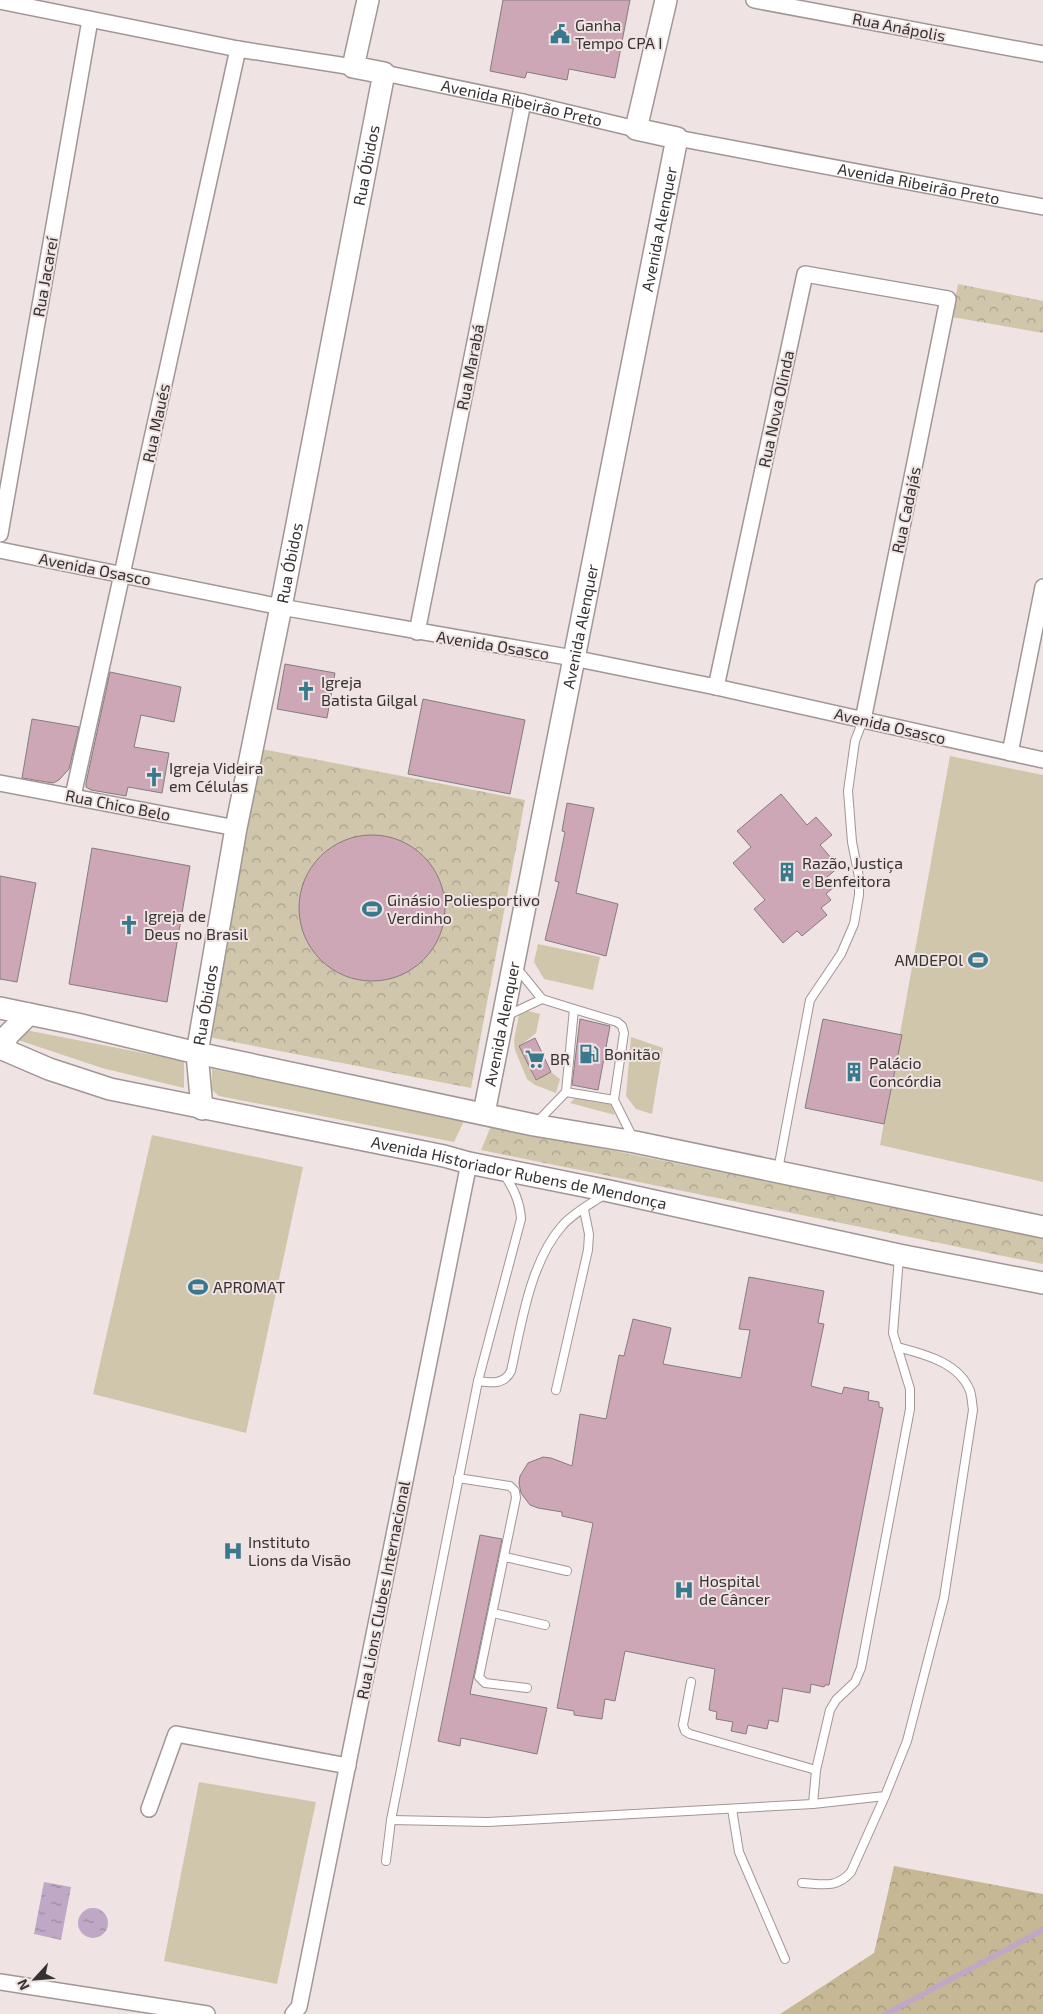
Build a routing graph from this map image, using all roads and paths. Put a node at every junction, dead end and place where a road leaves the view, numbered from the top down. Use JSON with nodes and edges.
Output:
{"nodes":[{"id":1,"x":368,"y":0,"type":"edge"},
{"id":2,"x":666,"y":0,"type":"edge"},
{"id":3,"x":754,"y":0,"type":"edge"},
{"id":4,"x":0,"y":1,"type":"edge"},
{"id":5,"x":90,"y":20,"type":"junction"},
{"id":6,"x":238,"y":49,"type":"junction"},
{"id":7,"x":1043,"y":54,"type":"edge"},
{"id":8,"x":353,"y":67,"type":"junction"},
{"id":9,"x":384,"y":73,"type":"junction"},
{"id":10,"x":524,"y":102,"type":"junction"},
{"id":11,"x":636,"y":129,"type":"junction"},
{"id":12,"x":677,"y":138,"type":"junction"},
{"id":13,"x":1043,"y":207,"type":"edge"},
{"id":14,"x":948,"y":299,"type":"joint"},
{"id":15,"x":0,"y":534,"type":"edge"},
{"id":16,"x":0,"y":550,"type":"edge"},
{"id":17,"x":123,"y":575,"type":"junction"},
{"id":18,"x":1043,"y":587,"type":"edge"},
{"id":19,"x":282,"y":607,"type":"junction"},
{"id":20,"x":417,"y":632,"type":"junction"},
{"id":21,"x":573,"y":658,"type":"junction"},
{"id":22,"x":716,"y":686,"type":"junction"},
{"id":23,"x":863,"y":720,"type":"junction"},
{"id":24,"x":1010,"y":753,"type":"junction"},
{"id":25,"x":1043,"y":760,"type":"edge"},
{"id":26,"x":0,"y":783,"type":"edge"},
{"id":27,"x":73,"y":796,"type":"junction"},
{"id":28,"x":236,"y":828,"type":"junction"},
{"id":29,"x":513,"y":963,"type":"junction"},
{"id":30,"x":542,"y":999,"type":"junction"},
{"id":31,"x":0,"y":1008,"type":"edge"},
{"id":32,"x":574,"y":1008,"type":"junction"},
{"id":33,"x":29,"y":1014,"type":"junction"},
{"id":34,"x":502,"y":1018,"type":"junction"},
{"id":35,"x":1,"y":1052,"type":"edge"},
{"id":36,"x":196,"y":1053,"type":"junction"},
{"id":37,"x":566,"y":1092,"type":"junction"},
{"id":38,"x":614,"y":1100,"type":"junction"},
{"id":39,"x":202,"y":1109,"type":"junction"},
{"id":40,"x":484,"y":1113,"type":"junction"},
{"id":41,"x":534,"y":1125,"type":"junction"},
{"id":42,"x":635,"y":1142,"type":"junction"},
{"id":43,"x":469,"y":1163,"type":"junction"},
{"id":44,"x":500,"y":1168,"type":"junction"},
{"id":45,"x":778,"y":1172,"type":"junction"},
{"id":46,"x":609,"y":1191,"type":"junction"},
{"id":47,"x":584,"y":1210,"type":"junction"},
{"id":48,"x":1043,"y":1226,"type":"edge"},
{"id":49,"x":899,"y":1254,"type":"junction"},
{"id":50,"x":1043,"y":1283,"type":"edge"},
{"id":51,"x":897,"y":1347,"type":"junction"},
{"id":52,"x":478,"y":1381,"type":"junction"},
{"id":53,"x":556,"y":1390,"type":"dead end"},
{"id":54,"x":458,"y":1478,"type":"junction"},
{"id":55,"x":505,"y":1557,"type":"junction"},
{"id":56,"x":568,"y":1571,"type":"dead end"},
{"id":57,"x":493,"y":1613,"type":"junction"},
{"id":58,"x":545,"y":1625,"type":"dead end"},
{"id":59,"x":691,"y":1682,"type":"dead end"},
{"id":60,"x":526,"y":1688,"type":"dead end"},
{"id":61,"x":348,"y":1766,"type":"junction"},
{"id":62,"x":816,"y":1770,"type":"junction"},
{"id":63,"x":885,"y":1796,"type":"junction"},
{"id":64,"x":813,"y":1804,"type":"junction"},
{"id":65,"x":149,"y":1809,"type":"dead end"},
{"id":66,"x":732,"y":1809,"type":"junction"},
{"id":67,"x":391,"y":1820,"type":"junction"},
{"id":68,"x":386,"y":1861,"type":"dead end"},
{"id":69,"x":802,"y":1883,"type":"dead end"},
{"id":70,"x":785,"y":1959,"type":"dead end"},
{"id":71,"x":0,"y":1982,"type":"edge"},
{"id":72,"x":124,"y":2008,"type":"edge"},
{"id":73,"x":207,"y":2014,"type":"edge"},
{"id":74,"x":293,"y":2014,"type":"edge"}],
"edges":[{"from":1,"to":8,"type":"street"},
{"from":2,"to":11,"type":"street"},
{"from":3,"to":7,"type":"street","name":"Rua Anápolis"},
{"from":4,"to":5,"type":"street","name":"Avenida Ribeirão Preto"},
{"from":5,"to":6,"type":"street","name":"Avenida Ribeirão Preto"},
{"from":5,"to":15,"type":"street","name":"Rua Jacareí"},
{"from":6,"to":8,"type":"street","name":"Avenida Ribeirão Preto"},
{"from":6,"to":17,"type":"street","name":"Rua Maués"},
{"from":8,"to":9,"type":"street","name":"Avenida Ribeirão Preto"},
{"from":9,"to":10,"type":"street","name":"Avenida Ribeirão Preto"},
{"from":9,"to":19,"type":"street","name":"Rua Óbidos"},
{"from":10,"to":11,"type":"street","name":"Avenida Ribeirão Preto"},
{"from":10,"to":20,"type":"street","name":"Rua Marabá"},
{"from":11,"to":12,"type":"street","name":"Avenida Ribeirão Preto"},
{"from":12,"to":13,"type":"street","name":"Avenida Ribeirão Preto"},
{"from":12,"to":21,"type":"street","name":"Avenida Alenquer"},
{"from":14,"to":22,"type":"street","name":"Rua Nova Olinda"},
{"from":14,"to":23,"type":"street","name":"Rua Cadajás"},
{"from":16,"to":17,"type":"street","name":"Avenida Osasco"},
{"from":17,"to":19,"type":"street","name":"Avenida Osasco"},
{"from":17,"to":27,"type":"street","name":"Rua Maués"},
{"from":18,"to":24,"type":"street"},
{"from":19,"to":20,"type":"street","name":"Avenida Osasco"},
{"from":19,"to":28,"type":"street","name":"Rua Óbidos"},
{"from":20,"to":21,"type":"street","name":"Avenida Osasco"},
{"from":21,"to":22,"type":"street","name":"Avenida Osasco"},
{"from":21,"to":29,"type":"street","name":"Avenida Alenquer"},
{"from":22,"to":23,"type":"street","name":"Avenida Osasco"},
{"from":23,"to":24,"type":"street","name":"Avenida Osasco"},
{"from":23,"to":45,"type":"lane"},
{"from":24,"to":25,"type":"street","name":"Avenida Osasco"},
{"from":26,"to":27,"type":"street","name":"Rua Chico Belo"},
{"from":27,"to":28,"type":"street","name":"Rua Chico Belo"},
{"from":28,"to":36,"type":"street","name":"Rua Óbidos"},
{"from":29,"to":30,"type":"lane"},
{"from":29,"to":34,"type":"street","name":"Avenida Alenquer"},
{"from":30,"to":32,"type":"lane"},
{"from":30,"to":34,"type":"lane"},
{"from":31,"to":33,"type":"street"},
{"from":32,"to":37,"type":"lane"},
{"from":32,"to":38,"type":"lane"},
{"from":33,"to":35,"type":"street"},
{"from":33,"to":36,"type":"street"},
{"from":34,"to":40,"type":"street","name":"Avenida Alenquer"},
{"from":35,"to":39,"type":"street","name":"Avenida Historiador Rubens de Mendonça"},
{"from":36,"to":39,"type":"street","name":"Rua Óbidos"},
{"from":36,"to":40,"type":"street"},
{"from":37,"to":38,"type":"lane"},
{"from":37,"to":41,"type":"lane"},
{"from":38,"to":42,"type":"lane"},
{"from":39,"to":43,"type":"street","name":"Avenida Historiador Rubens de Mendonça"},
{"from":40,"to":41,"type":"street"},
{"from":41,"to":42,"type":"street"},
{"from":42,"to":45,"type":"street"},
{"from":43,"to":44,"type":"street","name":"Avenida Historiador Rubens de Mendonça"},
{"from":43,"to":61,"type":"street","name":"Rua Lions Clubes Internacional"},
{"from":44,"to":46,"type":"street","name":"Avenida Historiador Rubens de Mendonça"},
{"from":44,"to":52,"type":"lane"},
{"from":45,"to":48,"type":"street"},
{"from":46,"to":47,"type":"lane"},
{"from":46,"to":49,"type":"street","name":"Avenida Historiador Rubens de Mendonça"},
{"from":47,"to":52,"type":"lane"},
{"from":47,"to":53,"type":"lane"},
{"from":49,"to":50,"type":"street","name":"Avenida Historiador Rubens de Mendonça"},
{"from":49,"to":51,"type":"lane"},
{"from":51,"to":62,"type":"lane"},
{"from":51,"to":63,"type":"lane"},
{"from":52,"to":54,"type":"lane"},
{"from":54,"to":55,"type":"lane"},
{"from":54,"to":67,"type":"lane"},
{"from":55,"to":56,"type":"lane"},
{"from":55,"to":57,"type":"lane"},
{"from":57,"to":58,"type":"lane"},
{"from":57,"to":60,"type":"lane"},
{"from":59,"to":62,"type":"lane"},
{"from":61,"to":65,"type":"street"},
{"from":61,"to":74,"type":"street","name":"Rua Lions Clubes Internacional"},
{"from":62,"to":64,"type":"lane"},
{"from":63,"to":64,"type":"lane"},
{"from":63,"to":69,"type":"lane"},
{"from":64,"to":66,"type":"lane"},
{"from":66,"to":67,"type":"lane"},
{"from":66,"to":70,"type":"lane"},
{"from":67,"to":68,"type":"lane"},
{"from":71,"to":72,"type":"street"},
{"from":72,"to":73,"type":"street"}]}
